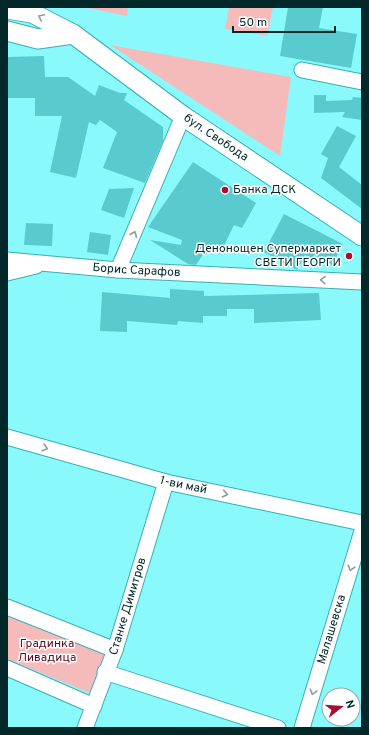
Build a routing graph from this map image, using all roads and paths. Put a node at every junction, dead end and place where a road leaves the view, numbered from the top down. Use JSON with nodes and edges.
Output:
{"nodes":[{"id":1,"x":7,"y":9,"type":"edge"},
{"id":2,"x":7,"y":31,"type":"edge"},
{"id":3,"x":73,"y":34,"type":"junction"},
{"id":4,"x":302,"y":70,"type":"dead end"},
{"id":5,"x":362,"y":82,"type":"edge"},
{"id":6,"x":183,"y":116,"type":"junction"},
{"id":7,"x":362,"y":236,"type":"edge"},
{"id":8,"x":7,"y":260,"type":"edge"},
{"id":9,"x":45,"y":264,"type":"junction"},
{"id":10,"x":118,"y":270,"type":"junction"},
{"id":11,"x":7,"y":274,"type":"edge"},
{"id":12,"x":362,"y":282,"type":"edge"},
{"id":13,"x":7,"y":437,"type":"edge"},
{"id":14,"x":166,"y":482,"type":"junction"},
{"id":15,"x":362,"y":522,"type":"edge"},
{"id":16,"x":362,"y":531,"type":"edge"},
{"id":17,"x":7,"y":607,"type":"edge"},
{"id":18,"x":115,"y":650,"type":"junction"},
{"id":19,"x":7,"y":668,"type":"edge"},
{"id":20,"x":105,"y":672,"type":"junction"},
{"id":21,"x":94,"y":706,"type":"junction"},
{"id":22,"x":85,"y":728,"type":"edge"},
{"id":23,"x":278,"y":728,"type":"edge"},
{"id":24,"x":302,"y":728,"type":"edge"}],
"edges":[{"from":3,"to":1,"type":"street","name":"бул. Свобода","one_way":true},
{"from":2,"to":3,"type":"street"},
{"from":3,"to":6,"type":"street","name":"бул. Свобода"},
{"from":4,"to":5,"type":"street"},
{"from":6,"to":7,"type":"street","name":"бул. Свобода"},
{"from":10,"to":6,"type":"street","one_way":true},
{"from":8,"to":9,"type":"street","name":"Борис Сарафов"},
{"from":9,"to":10,"type":"street","name":"Борис Сарафов"},
{"from":9,"to":11,"type":"street"},
{"from":12,"to":10,"type":"street","name":"Борис Сарафов","one_way":true},
{"from":13,"to":14,"type":"street","name":"1-ви май","one_way":true},
{"from":14,"to":15,"type":"street","name":"1-ви май","one_way":true},
{"from":14,"to":18,"type":"street","name":"Станке Димитров"},
{"from":16,"to":24,"type":"street","name":"Малашевска","one_way":true},
{"from":17,"to":18,"type":"street"},
{"from":18,"to":20,"type":"street","name":"Станке Димитров"},
{"from":19,"to":21,"type":"street"},
{"from":20,"to":21,"type":"street","name":"Станке Димитров"},
{"from":20,"to":23,"type":"street"},
{"from":21,"to":22,"type":"street","name":"Станке Димитров"}]}
